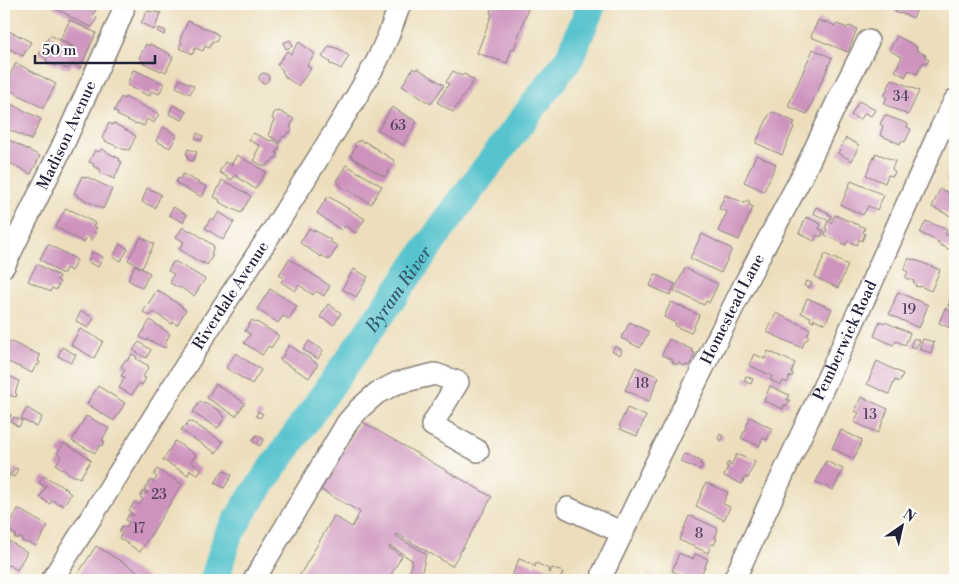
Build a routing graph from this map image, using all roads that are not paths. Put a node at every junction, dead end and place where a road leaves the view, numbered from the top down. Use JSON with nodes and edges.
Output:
{"nodes":[{"id":1,"x":124,"y":4,"type":"edge"},
{"id":2,"x":400,"y":4,"type":"edge"},
{"id":3,"x":868,"y":41,"type":"dead end"},
{"id":4,"x":955,"y":100,"type":"edge"},
{"id":5,"x":4,"y":266,"type":"edge"},
{"id":6,"x":478,"y":451,"type":"dead end"},
{"id":7,"x":568,"y":508,"type":"dead end"},
{"id":8,"x":623,"y":533,"type":"junction"},
{"id":9,"x":52,"y":580,"type":"edge"},
{"id":10,"x":254,"y":580,"type":"edge"},
{"id":11,"x":602,"y":580,"type":"edge"},
{"id":12,"x":734,"y":580,"type":"edge"}],
"edges":[{"from":1,"to":5,"type":"street","name":"Madison Avenue"},
{"from":2,"to":9,"type":"street","name":"Riverdale Avenue"},
{"from":3,"to":8,"type":"street","name":"Homestead Lane"},
{"from":4,"to":12,"type":"street","name":"Pemberwick Road"},
{"from":6,"to":10,"type":"street"},
{"from":7,"to":8,"type":"street"},
{"from":8,"to":11,"type":"street","name":"Homestead Lane"}]}
